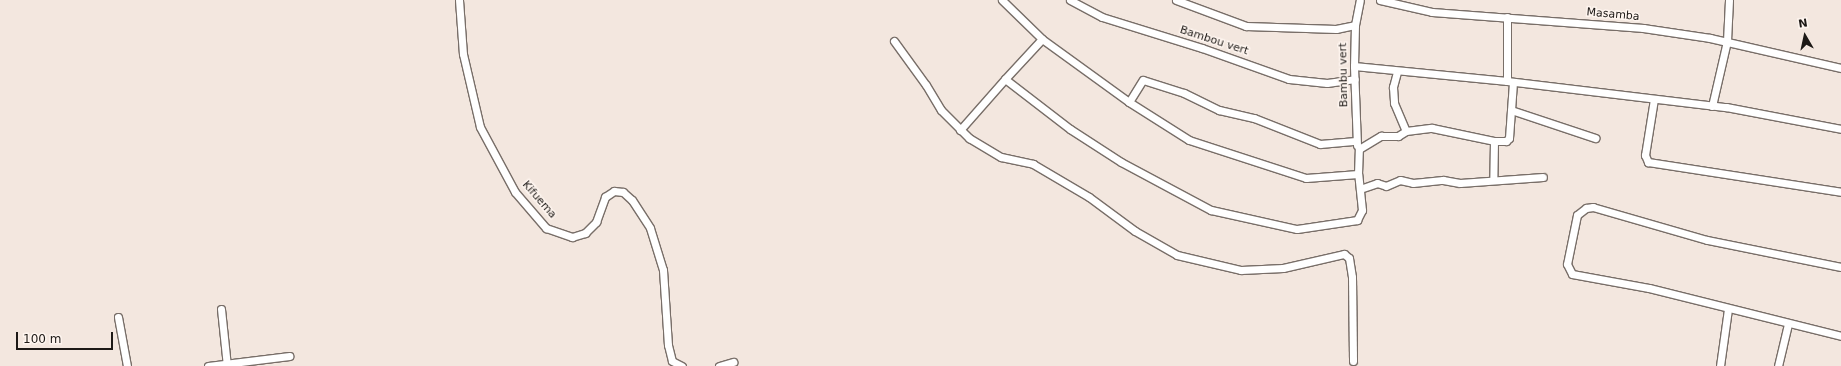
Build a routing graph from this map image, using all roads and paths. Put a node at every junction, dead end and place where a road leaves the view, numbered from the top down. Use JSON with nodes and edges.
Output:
{"nodes":[{"id":1,"x":459,"y":0,"type":"edge"},
{"id":2,"x":1002,"y":0,"type":"edge"},
{"id":3,"x":1070,"y":0,"type":"edge"},
{"id":4,"x":1176,"y":0,"type":"edge"},
{"id":5,"x":1360,"y":0,"type":"edge"},
{"id":6,"x":1380,"y":0,"type":"edge"},
{"id":7,"x":1729,"y":0,"type":"edge"},
{"id":8,"x":1507,"y":17,"type":"junction"},
{"id":9,"x":1355,"y":25,"type":"junction"},
{"id":10,"x":1042,"y":40,"type":"junction"},
{"id":11,"x":894,"y":41,"type":"dead end"},
{"id":12,"x":1727,"y":41,"type":"junction"},
{"id":13,"x":1354,"y":66,"type":"junction"},
{"id":14,"x":1841,"y":68,"type":"edge"},
{"id":15,"x":1397,"y":72,"type":"junction"},
{"id":16,"x":1005,"y":79,"type":"junction"},
{"id":17,"x":1355,"y":79,"type":"junction"},
{"id":18,"x":1510,"y":81,"type":"junction"},
{"id":19,"x":1654,"y":99,"type":"junction"},
{"id":20,"x":1129,"y":102,"type":"junction"},
{"id":21,"x":1712,"y":106,"type":"junction"},
{"id":22,"x":1510,"y":110,"type":"junction"},
{"id":23,"x":1841,"y":129,"type":"edge"},
{"id":24,"x":960,"y":130,"type":"junction"},
{"id":25,"x":1406,"y":131,"type":"junction"},
{"id":26,"x":1595,"y":138,"type":"dead end"},
{"id":27,"x":1356,"y":141,"type":"junction"},
{"id":28,"x":1494,"y":141,"type":"junction"},
{"id":29,"x":1359,"y":149,"type":"junction"},
{"id":30,"x":1358,"y":174,"type":"junction"},
{"id":31,"x":1543,"y":177,"type":"dead end"},
{"id":32,"x":1493,"y":180,"type":"junction"},
{"id":33,"x":1360,"y":189,"type":"junction"},
{"id":34,"x":1841,"y":192,"type":"edge"},
{"id":35,"x":1841,"y":267,"type":"edge"},
{"id":36,"x":221,"y":309,"type":"dead end"},
{"id":37,"x":1728,"y":309,"type":"junction"},
{"id":38,"x":118,"y":317,"type":"dead end"},
{"id":39,"x":1788,"y":324,"type":"junction"},
{"id":40,"x":1841,"y":336,"type":"edge"},
{"id":41,"x":289,"y":356,"type":"dead end"},
{"id":42,"x":1353,"y":361,"type":"dead end"},
{"id":43,"x":733,"y":362,"type":"dead end"},
{"id":44,"x":227,"y":365,"type":"edge"},
{"id":45,"x":127,"y":366,"type":"edge"},
{"id":46,"x":208,"y":366,"type":"edge"},
{"id":47,"x":682,"y":366,"type":"edge"},
{"id":48,"x":719,"y":366,"type":"edge"},
{"id":49,"x":1720,"y":366,"type":"edge"},
{"id":50,"x":1778,"y":366,"type":"edge"}],
"edges":[{"from":1,"to":47,"type":"street","name":"Kifuema"},
{"from":2,"to":10,"type":"street"},
{"from":3,"to":17,"type":"street","name":"Bambou vert"},
{"from":4,"to":9,"type":"street"},
{"from":5,"to":9,"type":"street","name":"Bambu vert"},
{"from":6,"to":8,"type":"street","name":"Masamba"},
{"from":7,"to":12,"type":"street"},
{"from":8,"to":12,"type":"street","name":"Masamba"},
{"from":8,"to":18,"type":"street"},
{"from":9,"to":13,"type":"street","name":"Bambu vert"},
{"from":10,"to":16,"type":"street"},
{"from":10,"to":20,"type":"street"},
{"from":11,"to":24,"type":"street"},
{"from":12,"to":14,"type":"street","name":"Masamba"},
{"from":12,"to":21,"type":"street"},
{"from":13,"to":15,"type":"street"},
{"from":13,"to":17,"type":"street","name":"Bambu vert"},
{"from":15,"to":18,"type":"street"},
{"from":15,"to":25,"type":"street"},
{"from":16,"to":24,"type":"street"},
{"from":16,"to":33,"type":"street"},
{"from":17,"to":27,"type":"street","name":"Bambu vert"},
{"from":18,"to":19,"type":"street"},
{"from":18,"to":22,"type":"street"},
{"from":19,"to":21,"type":"street"},
{"from":19,"to":34,"type":"street"},
{"from":20,"to":27,"type":"street"},
{"from":20,"to":30,"type":"street"},
{"from":21,"to":23,"type":"street"},
{"from":22,"to":26,"type":"street"},
{"from":22,"to":28,"type":"street"},
{"from":24,"to":42,"type":"street"},
{"from":25,"to":28,"type":"street"},
{"from":25,"to":29,"type":"street"},
{"from":27,"to":29,"type":"street","name":"Bambu vert"},
{"from":28,"to":32,"type":"street"},
{"from":29,"to":30,"type":"street"},
{"from":30,"to":33,"type":"street"},
{"from":31,"to":32,"type":"street"},
{"from":32,"to":33,"type":"street"},
{"from":35,"to":37,"type":"street"},
{"from":36,"to":44,"type":"street"},
{"from":37,"to":39,"type":"street"},
{"from":37,"to":49,"type":"street"},
{"from":38,"to":45,"type":"street"},
{"from":39,"to":40,"type":"street"},
{"from":39,"to":50,"type":"street"},
{"from":41,"to":44,"type":"street"},
{"from":43,"to":48,"type":"street"},
{"from":44,"to":46,"type":"street"}]}
